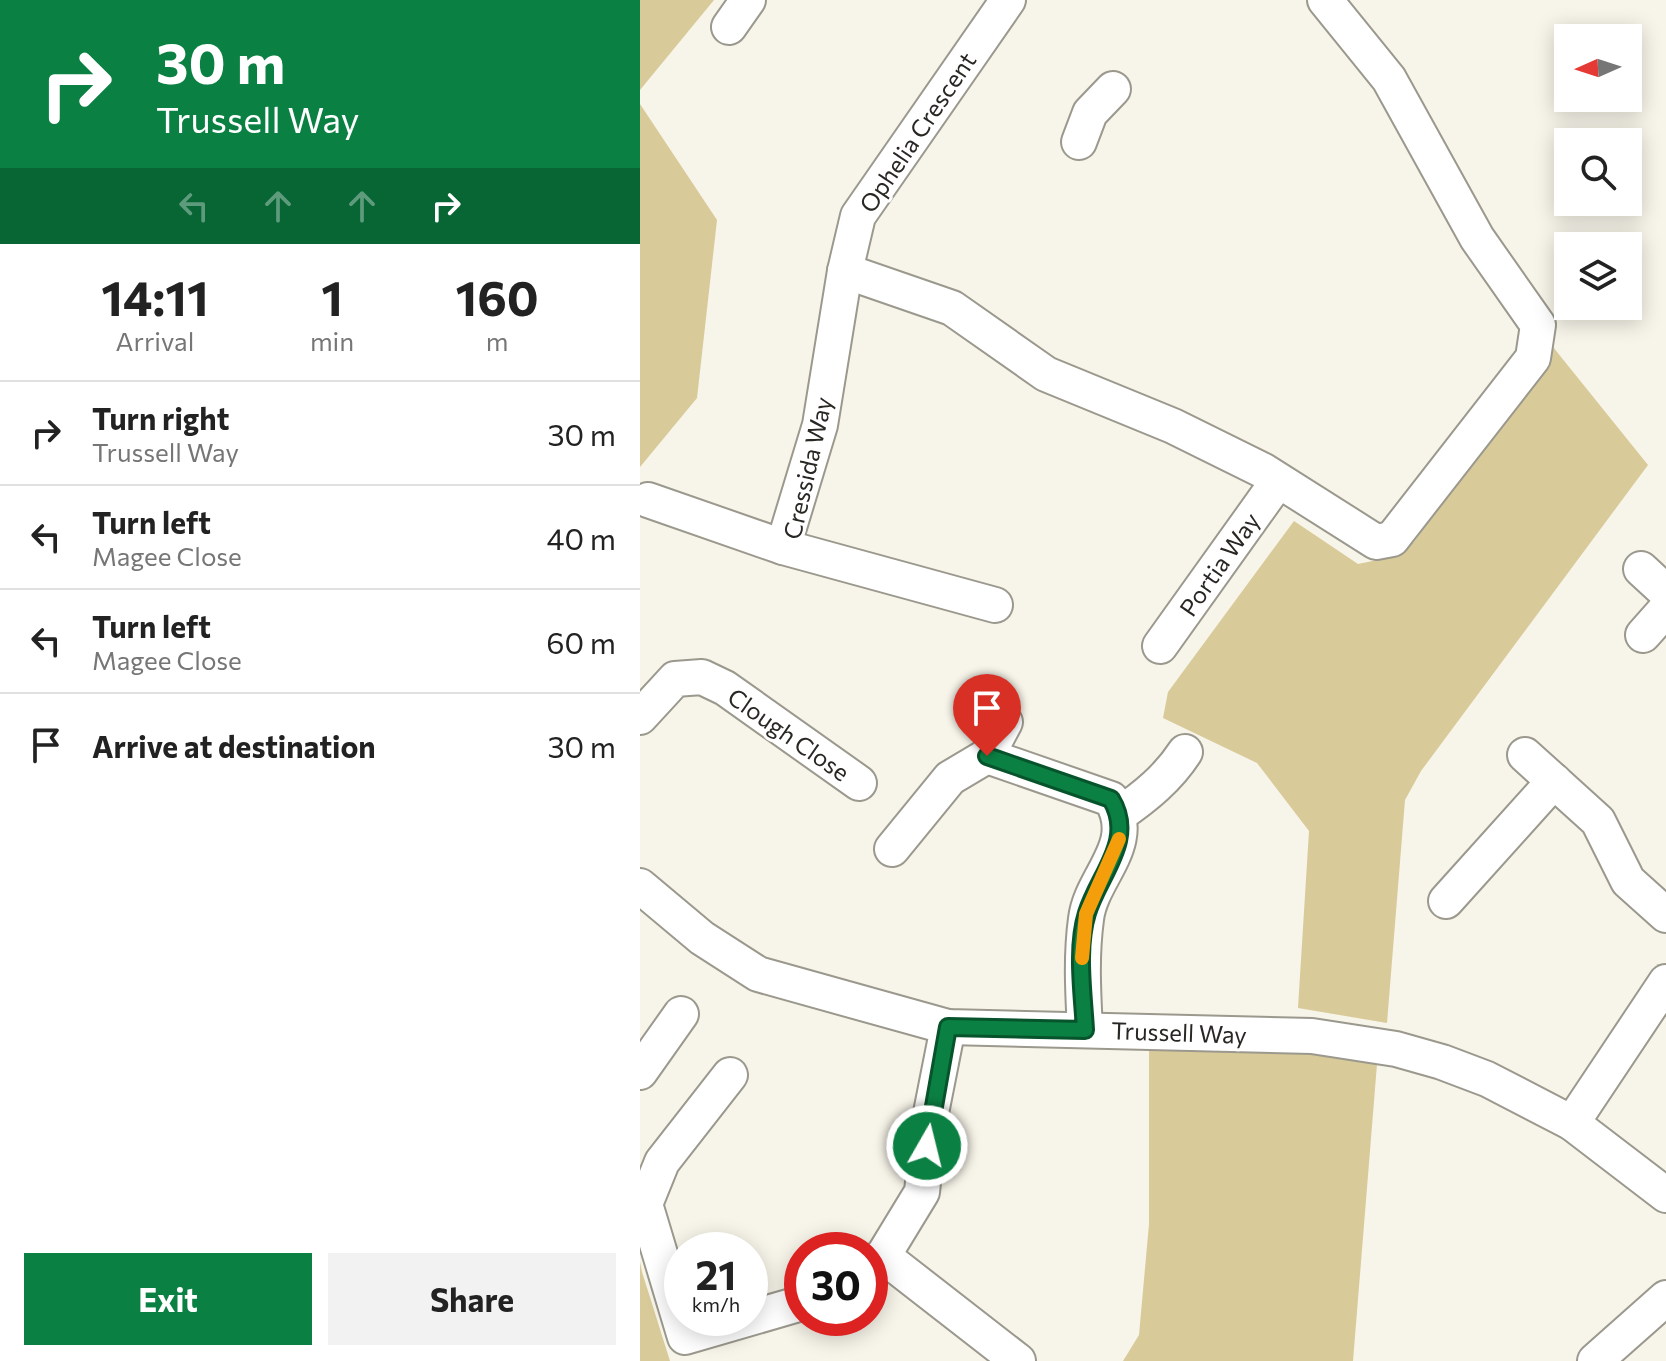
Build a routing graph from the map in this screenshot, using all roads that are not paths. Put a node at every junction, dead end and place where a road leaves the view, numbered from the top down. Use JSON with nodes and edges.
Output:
{"nodes":[{"id":1,"x":1008,"y":0,"type":"edge"},
{"id":2,"x":1325,"y":0,"type":"edge"},
{"id":3,"x":1113,"y":89,"type":"dead end"},
{"id":4,"x":1079,"y":142,"type":"dead end"},
{"id":5,"x":845,"y":271,"type":"junction"},
{"id":6,"x":1278,"y":481,"type":"junction"},
{"id":7,"x":648,"y":500,"type":"dead end"},
{"id":8,"x":783,"y":547,"type":"junction"},
{"id":9,"x":995,"y":605,"type":"dead end"},
{"id":10,"x":1666,"y":609,"type":"edge"},
{"id":11,"x":1643,"y":635,"type":"dead end"},
{"id":12,"x":1160,"y":646,"type":"dead end"},
{"id":13,"x":640,"y":717,"type":"edge"},
{"id":14,"x":1005,"y":722,"type":"dead end"},
{"id":15,"x":1185,"y":752,"type":"dead end"},
{"id":16,"x":1525,"y":755,"type":"dead end"},
{"id":17,"x":987,"y":756,"type":"junction"},
{"id":18,"x":1554,"y":781,"type":"junction"},
{"id":19,"x":859,"y":783,"type":"dead end"},
{"id":20,"x":1120,"y":814,"type":"junction"},
{"id":21,"x":892,"y":849,"type":"dead end"},
{"id":22,"x":640,"y":886,"type":"edge"},
{"id":23,"x":1446,"y":901,"type":"dead end"},
{"id":24,"x":1666,"y":915,"type":"edge"},
{"id":25,"x":1666,"y":982,"type":"edge"},
{"id":26,"x":681,"y":1014,"type":"dead end"},
{"id":27,"x":948,"y":1027,"type":"junction"},
{"id":28,"x":1085,"y":1030,"type":"junction"},
{"id":29,"x":640,"y":1072,"type":"edge"},
{"id":30,"x":730,"y":1075,"type":"dead end"},
{"id":31,"x":1572,"y":1123,"type":"junction"},
{"id":32,"x":1666,"y":1195,"type":"edge"},
{"id":33,"x":888,"y":1242,"type":"edge"},
{"id":34,"x":888,"y":1269,"type":"edge"},
{"id":35,"x":1666,"y":1298,"type":"edge"},
{"id":36,"x":784,"y":1308,"type":"edge"},
{"id":37,"x":1018,"y":1361,"type":"edge"},
{"id":38,"x":1595,"y":1361,"type":"edge"}],
"edges":[{"from":1,"to":5,"type":"street","name":"Ophelia Crescent"},
{"from":2,"to":6,"type":"street"},
{"from":3,"to":4,"type":"street"},
{"from":5,"to":6,"type":"street"},
{"from":5,"to":8,"type":"street","name":"Cressida Way"},
{"from":6,"to":12,"type":"street","name":"Portia Way"},
{"from":7,"to":8,"type":"street"},
{"from":8,"to":9,"type":"street","name":"Cressida Way"},
{"from":10,"to":11,"type":"street"},
{"from":13,"to":19,"type":"street","name":"Clough Close"},
{"from":14,"to":17,"type":"street"},
{"from":15,"to":20,"type":"street"},
{"from":16,"to":18,"type":"street"},
{"from":17,"to":20,"type":"street"},
{"from":17,"to":21,"type":"street"},
{"from":18,"to":23,"type":"street"},
{"from":18,"to":24,"type":"street"},
{"from":20,"to":28,"type":"street"},
{"from":22,"to":27,"type":"street","name":"Trussell Way"},
{"from":25,"to":31,"type":"street"},
{"from":26,"to":29,"type":"street"},
{"from":27,"to":28,"type":"street","name":"Trussell Way"},
{"from":27,"to":33,"type":"street"},
{"from":28,"to":31,"type":"street","name":"Trussell Way"},
{"from":30,"to":36,"type":"street"},
{"from":31,"to":32,"type":"street","name":"Trussell Way"},
{"from":34,"to":37,"type":"street"},
{"from":35,"to":38,"type":"street"}]}
